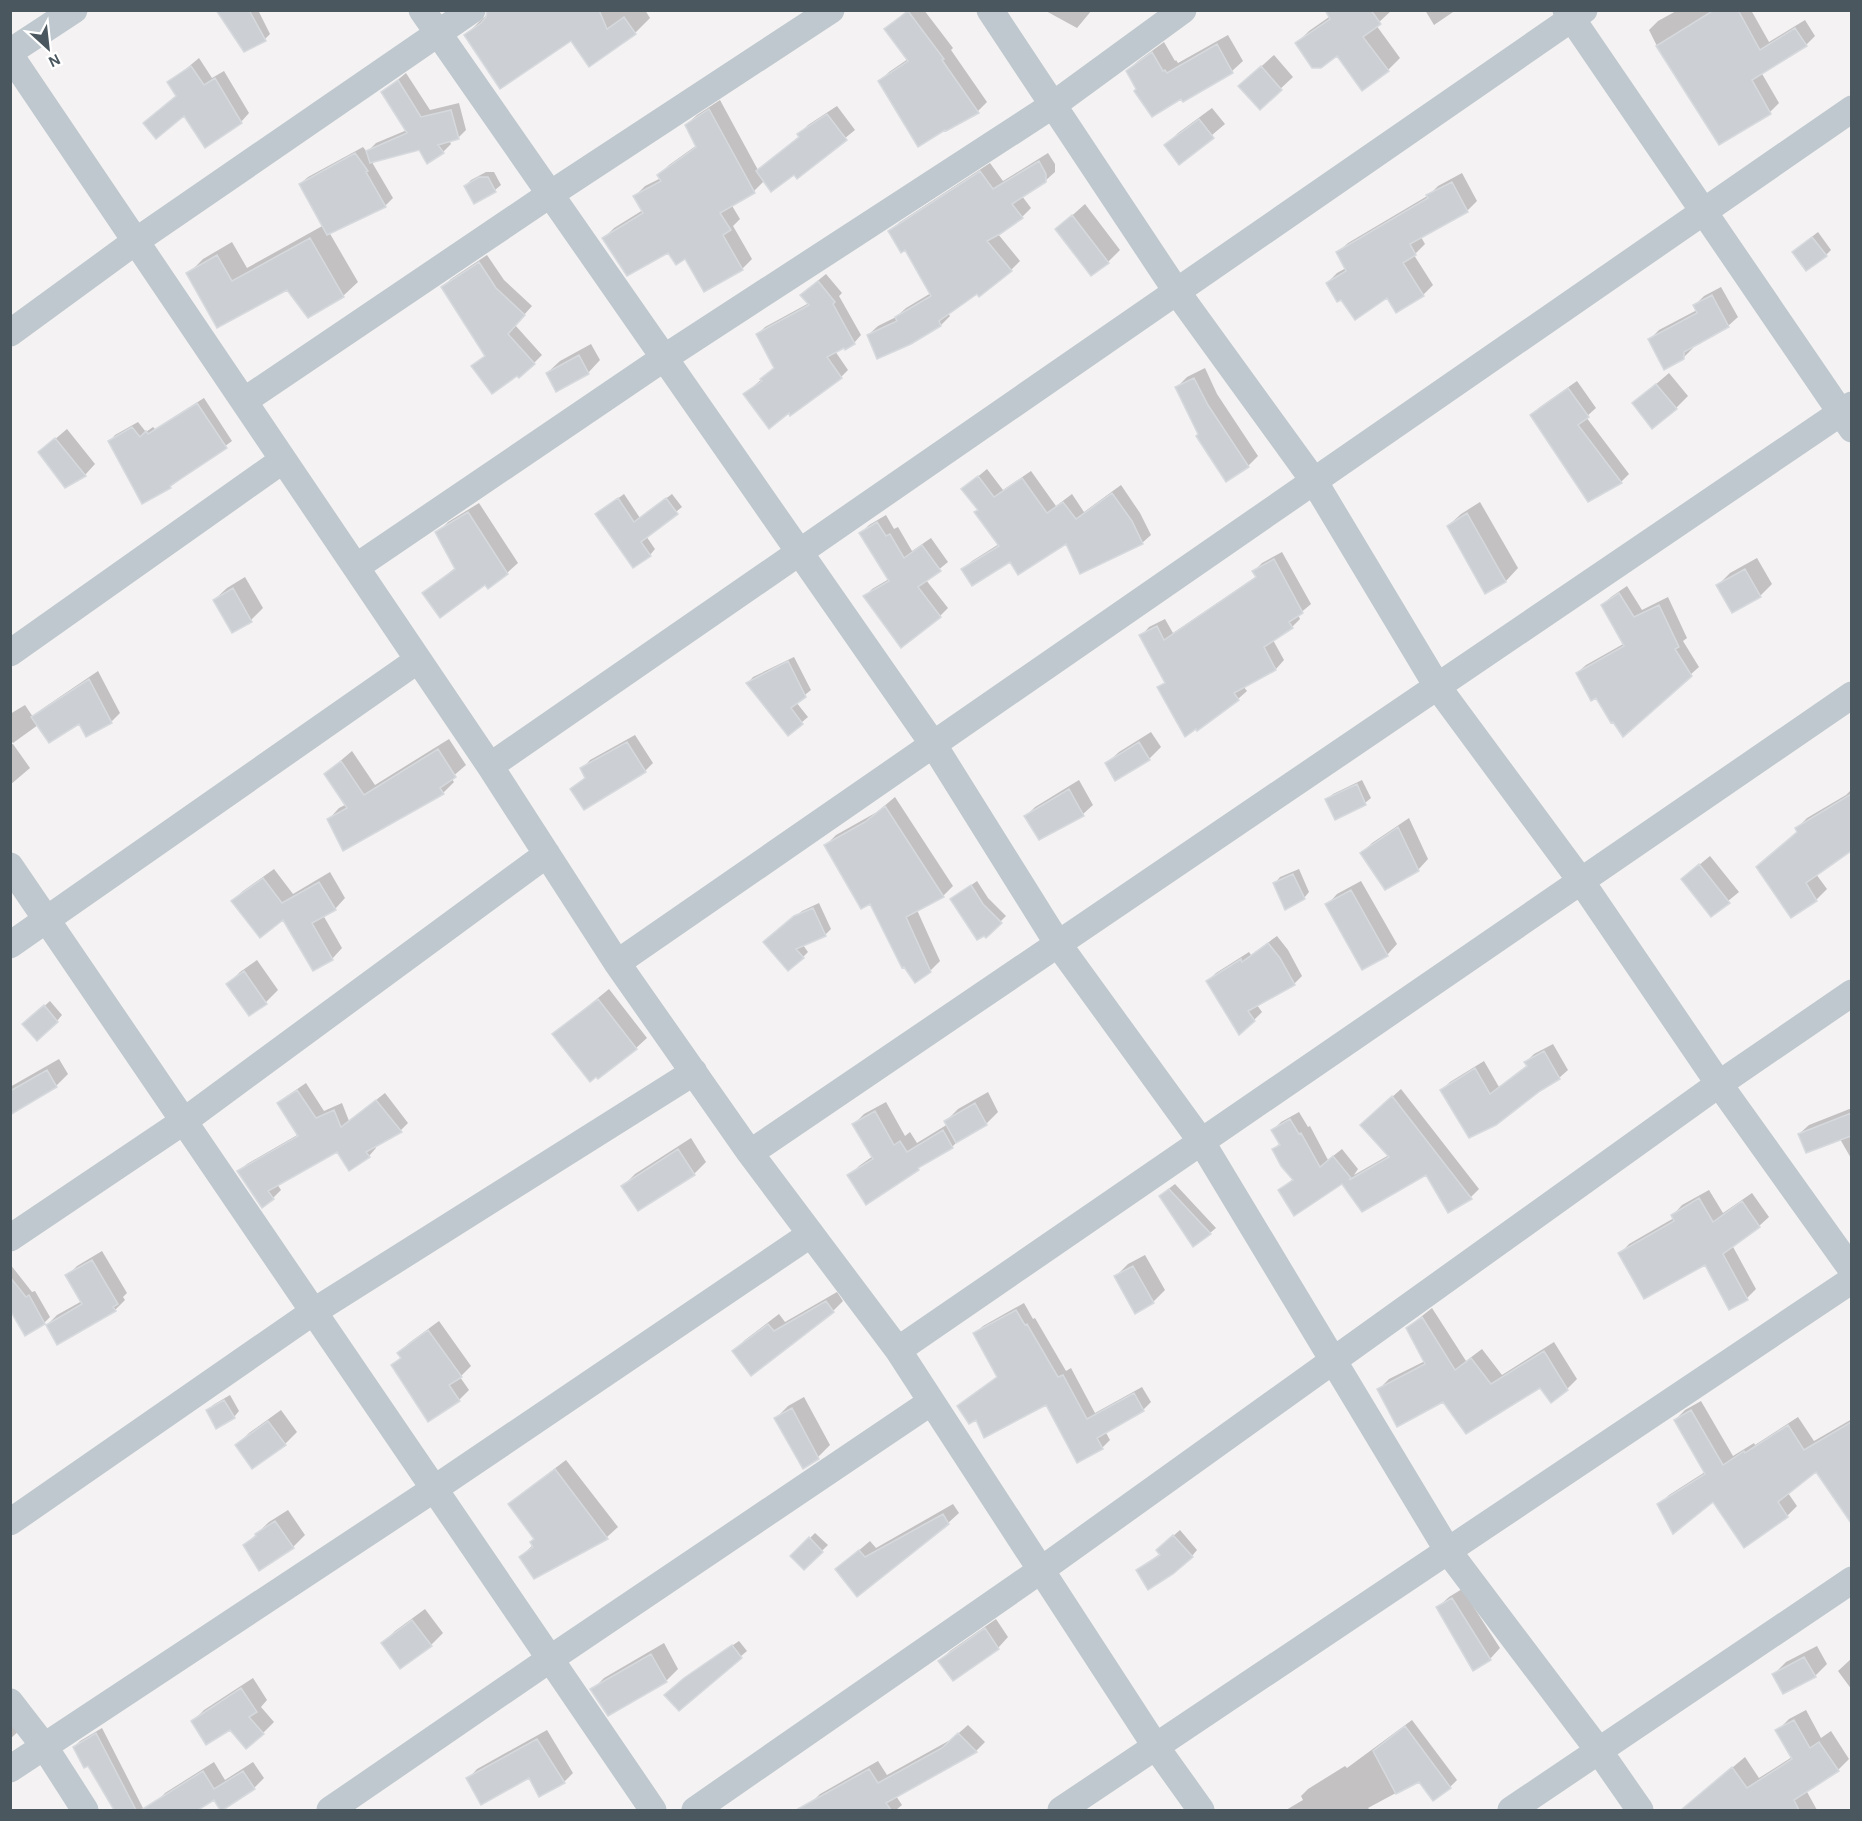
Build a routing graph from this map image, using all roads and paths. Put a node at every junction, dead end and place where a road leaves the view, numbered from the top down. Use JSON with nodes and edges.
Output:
{"nodes":[{"id":1,"x":74,"y":10,"type":"edge"},
{"id":2,"x":422,"y":10,"type":"edge"},
{"id":3,"x":472,"y":10,"type":"edge"},
{"id":4,"x":831,"y":10,"type":"edge"},
{"id":5,"x":990,"y":10,"type":"edge"},
{"id":6,"x":1183,"y":10,"type":"edge"},
{"id":7,"x":1574,"y":13,"type":"edge"},
{"id":8,"x":437,"y":34,"type":"junction"},
{"id":9,"x":10,"y":53,"type":"edge"},
{"id":10,"x":1053,"y":105,"type":"junction"},
{"id":11,"x":1851,"y":109,"type":"edge"},
{"id":12,"x":549,"y":195,"type":"junction"},
{"id":13,"x":1704,"y":212,"type":"junction"},
{"id":14,"x":136,"y":241,"type":"junction"},
{"id":15,"x":1177,"y":292,"type":"junction"},
{"id":16,"x":10,"y":333,"type":"edge"},
{"id":17,"x":664,"y":358,"type":"junction"},
{"id":18,"x":244,"y":401,"type":"junction"},
{"id":19,"x":1848,"y":415,"type":"edge"},
{"id":20,"x":283,"y":460,"type":"junction"},
{"id":21,"x":1314,"y":481,"type":"junction"},
{"id":22,"x":799,"y":552,"type":"junction"},
{"id":23,"x":356,"y":567,"type":"junction"},
{"id":24,"x":10,"y":653,"type":"edge"},
{"id":25,"x":418,"y":660,"type":"junction"},
{"id":26,"x":1437,"y":686,"type":"junction"},
{"id":27,"x":1851,"y":695,"type":"edge"},
{"id":28,"x":933,"y":744,"type":"junction"},
{"id":29,"x":490,"y":766,"type":"junction"},
{"id":30,"x":547,"y":854,"type":"junction"},
{"id":31,"x":10,"y":866,"type":"edge"},
{"id":32,"x":1581,"y":881,"type":"junction"},
{"id":33,"x":46,"y":919,"type":"junction"},
{"id":34,"x":1058,"y":944,"type":"junction"},
{"id":35,"x":10,"y":945,"type":"edge"},
{"id":36,"x":617,"y":963,"type":"junction"},
{"id":37,"x":1851,"y":993,"type":"edge"},
{"id":38,"x":694,"y":1072,"type":"junction"},
{"id":39,"x":1719,"y":1084,"type":"junction"},
{"id":40,"x":184,"y":1121,"type":"junction"},
{"id":41,"x":1202,"y":1141,"type":"junction"},
{"id":42,"x":750,"y":1153,"type":"junction"},
{"id":43,"x":812,"y":1234,"type":"junction"},
{"id":44,"x":10,"y":1238,"type":"edge"},
{"id":45,"x":1851,"y":1270,"type":"edge"},
{"id":46,"x":1851,"y":1280,"type":"edge"},
{"id":47,"x":314,"y":1312,"type":"junction"},
{"id":48,"x":898,"y":1350,"type":"junction"},
{"id":49,"x":1334,"y":1360,"type":"junction"},
{"id":50,"x":931,"y":1402,"type":"junction"},
{"id":51,"x":434,"y":1489,"type":"junction"},
{"id":52,"x":10,"y":1522,"type":"edge"},
{"id":53,"x":1448,"y":1551,"type":"junction"},
{"id":54,"x":1041,"y":1570,"type":"junction"},
{"id":55,"x":1851,"y":1580,"type":"edge"},
{"id":56,"x":550,"y":1659,"type":"junction"},
{"id":57,"x":10,"y":1702,"type":"edge"},
{"id":58,"x":44,"y":1746,"type":"junction"},
{"id":59,"x":1156,"y":1747,"type":"junction"},
{"id":60,"x":1599,"y":1751,"type":"junction"},
{"id":61,"x":10,"y":1769,"type":"edge"},
{"id":62,"x":85,"y":1810,"type":"edge"},
{"id":63,"x":330,"y":1810,"type":"edge"},
{"id":64,"x":653,"y":1810,"type":"edge"},
{"id":65,"x":695,"y":1810,"type":"edge"},
{"id":66,"x":1061,"y":1810,"type":"edge"},
{"id":67,"x":1201,"y":1810,"type":"edge"},
{"id":68,"x":1510,"y":1810,"type":"edge"},
{"id":69,"x":1640,"y":1810,"type":"edge"}],
"edges":[{"from":1,"to":9,"type":"street"},
{"from":2,"to":8,"type":"street"},
{"from":3,"to":8,"type":"street"},
{"from":4,"to":12,"type":"street"},
{"from":5,"to":10,"type":"street"},
{"from":6,"to":10,"type":"street"},
{"from":7,"to":13,"type":"street"},
{"from":7,"to":15,"type":"street"},
{"from":8,"to":12,"type":"street"},
{"from":8,"to":14,"type":"street"},
{"from":9,"to":14,"type":"street"},
{"from":10,"to":15,"type":"street"},
{"from":10,"to":17,"type":"street"},
{"from":11,"to":13,"type":"street"},
{"from":12,"to":17,"type":"street"},
{"from":12,"to":18,"type":"street"},
{"from":13,"to":19,"type":"street"},
{"from":13,"to":21,"type":"street"},
{"from":14,"to":16,"type":"street"},
{"from":14,"to":18,"type":"street"},
{"from":15,"to":21,"type":"street"},
{"from":15,"to":22,"type":"street"},
{"from":17,"to":22,"type":"street"},
{"from":17,"to":23,"type":"street"},
{"from":18,"to":20,"type":"street"},
{"from":19,"to":26,"type":"street"},
{"from":20,"to":23,"type":"street"},
{"from":20,"to":24,"type":"street"},
{"from":21,"to":26,"type":"street"},
{"from":21,"to":28,"type":"street"},
{"from":22,"to":28,"type":"street"},
{"from":22,"to":29,"type":"street"},
{"from":23,"to":25,"type":"street"},
{"from":25,"to":29,"type":"street"},
{"from":25,"to":33,"type":"street"},
{"from":26,"to":32,"type":"street"},
{"from":26,"to":34,"type":"street"},
{"from":27,"to":32,"type":"street"},
{"from":28,"to":34,"type":"street"},
{"from":28,"to":36,"type":"street"},
{"from":29,"to":30,"type":"street"},
{"from":30,"to":36,"type":"street"},
{"from":30,"to":40,"type":"street"},
{"from":31,"to":33,"type":"street"},
{"from":32,"to":39,"type":"street"},
{"from":32,"to":41,"type":"street"},
{"from":33,"to":35,"type":"street"},
{"from":33,"to":40,"type":"street"},
{"from":34,"to":41,"type":"street"},
{"from":34,"to":42,"type":"street"},
{"from":36,"to":38,"type":"street"},
{"from":37,"to":39,"type":"street"},
{"from":38,"to":42,"type":"street"},
{"from":38,"to":47,"type":"street"},
{"from":39,"to":45,"type":"street"},
{"from":39,"to":49,"type":"street"},
{"from":40,"to":44,"type":"street"},
{"from":40,"to":47,"type":"street"},
{"from":41,"to":48,"type":"street"},
{"from":41,"to":49,"type":"street"},
{"from":42,"to":43,"type":"street"},
{"from":43,"to":48,"type":"street"},
{"from":43,"to":51,"type":"street"},
{"from":46,"to":53,"type":"street"},
{"from":47,"to":51,"type":"street"},
{"from":47,"to":52,"type":"street"},
{"from":48,"to":50,"type":"street"},
{"from":49,"to":53,"type":"street"},
{"from":49,"to":54,"type":"street"},
{"from":50,"to":54,"type":"street"},
{"from":50,"to":56,"type":"street"},
{"from":51,"to":56,"type":"street"},
{"from":51,"to":58,"type":"street"},
{"from":53,"to":59,"type":"street"},
{"from":53,"to":60,"type":"street"},
{"from":54,"to":59,"type":"street"},
{"from":54,"to":65,"type":"street"},
{"from":55,"to":60,"type":"street"},
{"from":56,"to":63,"type":"street"},
{"from":56,"to":64,"type":"street"},
{"from":57,"to":58,"type":"street"},
{"from":58,"to":61,"type":"street"},
{"from":58,"to":62,"type":"street"},
{"from":59,"to":66,"type":"street"},
{"from":59,"to":67,"type":"street"},
{"from":60,"to":68,"type":"street"},
{"from":60,"to":69,"type":"street"}]}
